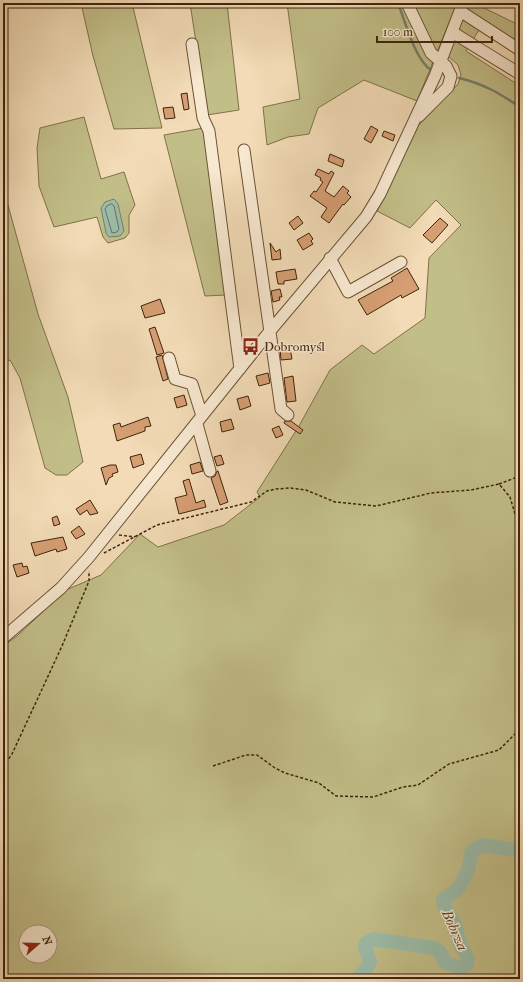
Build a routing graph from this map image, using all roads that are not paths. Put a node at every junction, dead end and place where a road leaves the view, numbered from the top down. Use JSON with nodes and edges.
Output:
{"nodes":[{"id":1,"x":407,"y":3,"type":"edge"},
{"id":2,"x":462,"y":7,"type":"edge"},
{"id":3,"x":452,"y":32,"type":"junction"},
{"id":4,"x":192,"y":44,"type":"dead end"},
{"id":5,"x":520,"y":50,"type":"edge"},
{"id":6,"x":441,"y":62,"type":"junction"},
{"id":7,"x":520,"y":74,"type":"edge"},
{"id":8,"x":413,"y":122,"type":"junction"},
{"id":9,"x":244,"y":150,"type":"dead end"},
{"id":10,"x":330,"y":258,"type":"junction"},
{"id":11,"x":401,"y":262,"type":"dead end"},
{"id":12,"x":270,"y":331,"type":"junction"},
{"id":13,"x":169,"y":358,"type":"dead end"},
{"id":14,"x":240,"y":369,"type":"junction"},
{"id":15,"x":288,"y":415,"type":"dead end"},
{"id":16,"x":199,"y":420,"type":"junction"},
{"id":17,"x":210,"y":472,"type":"dead end"},
{"id":18,"x":3,"y":638,"type":"edge"}],
"edges":[{"from":1,"to":6,"type":"street"},
{"from":2,"to":3,"type":"street"},
{"from":2,"to":5,"type":"street"},
{"from":3,"to":6,"type":"street"},
{"from":3,"to":7,"type":"street"},
{"from":4,"to":14,"type":"street"},
{"from":6,"to":8,"type":"street"},
{"from":6,"to":8,"type":"street"},
{"from":8,"to":10,"type":"street"},
{"from":9,"to":12,"type":"street"},
{"from":10,"to":11,"type":"street"},
{"from":10,"to":12,"type":"street"},
{"from":12,"to":14,"type":"street"},
{"from":12,"to":15,"type":"street"},
{"from":13,"to":16,"type":"street"},
{"from":14,"to":16,"type":"street"},
{"from":16,"to":17,"type":"street"},
{"from":16,"to":18,"type":"street"}]}
